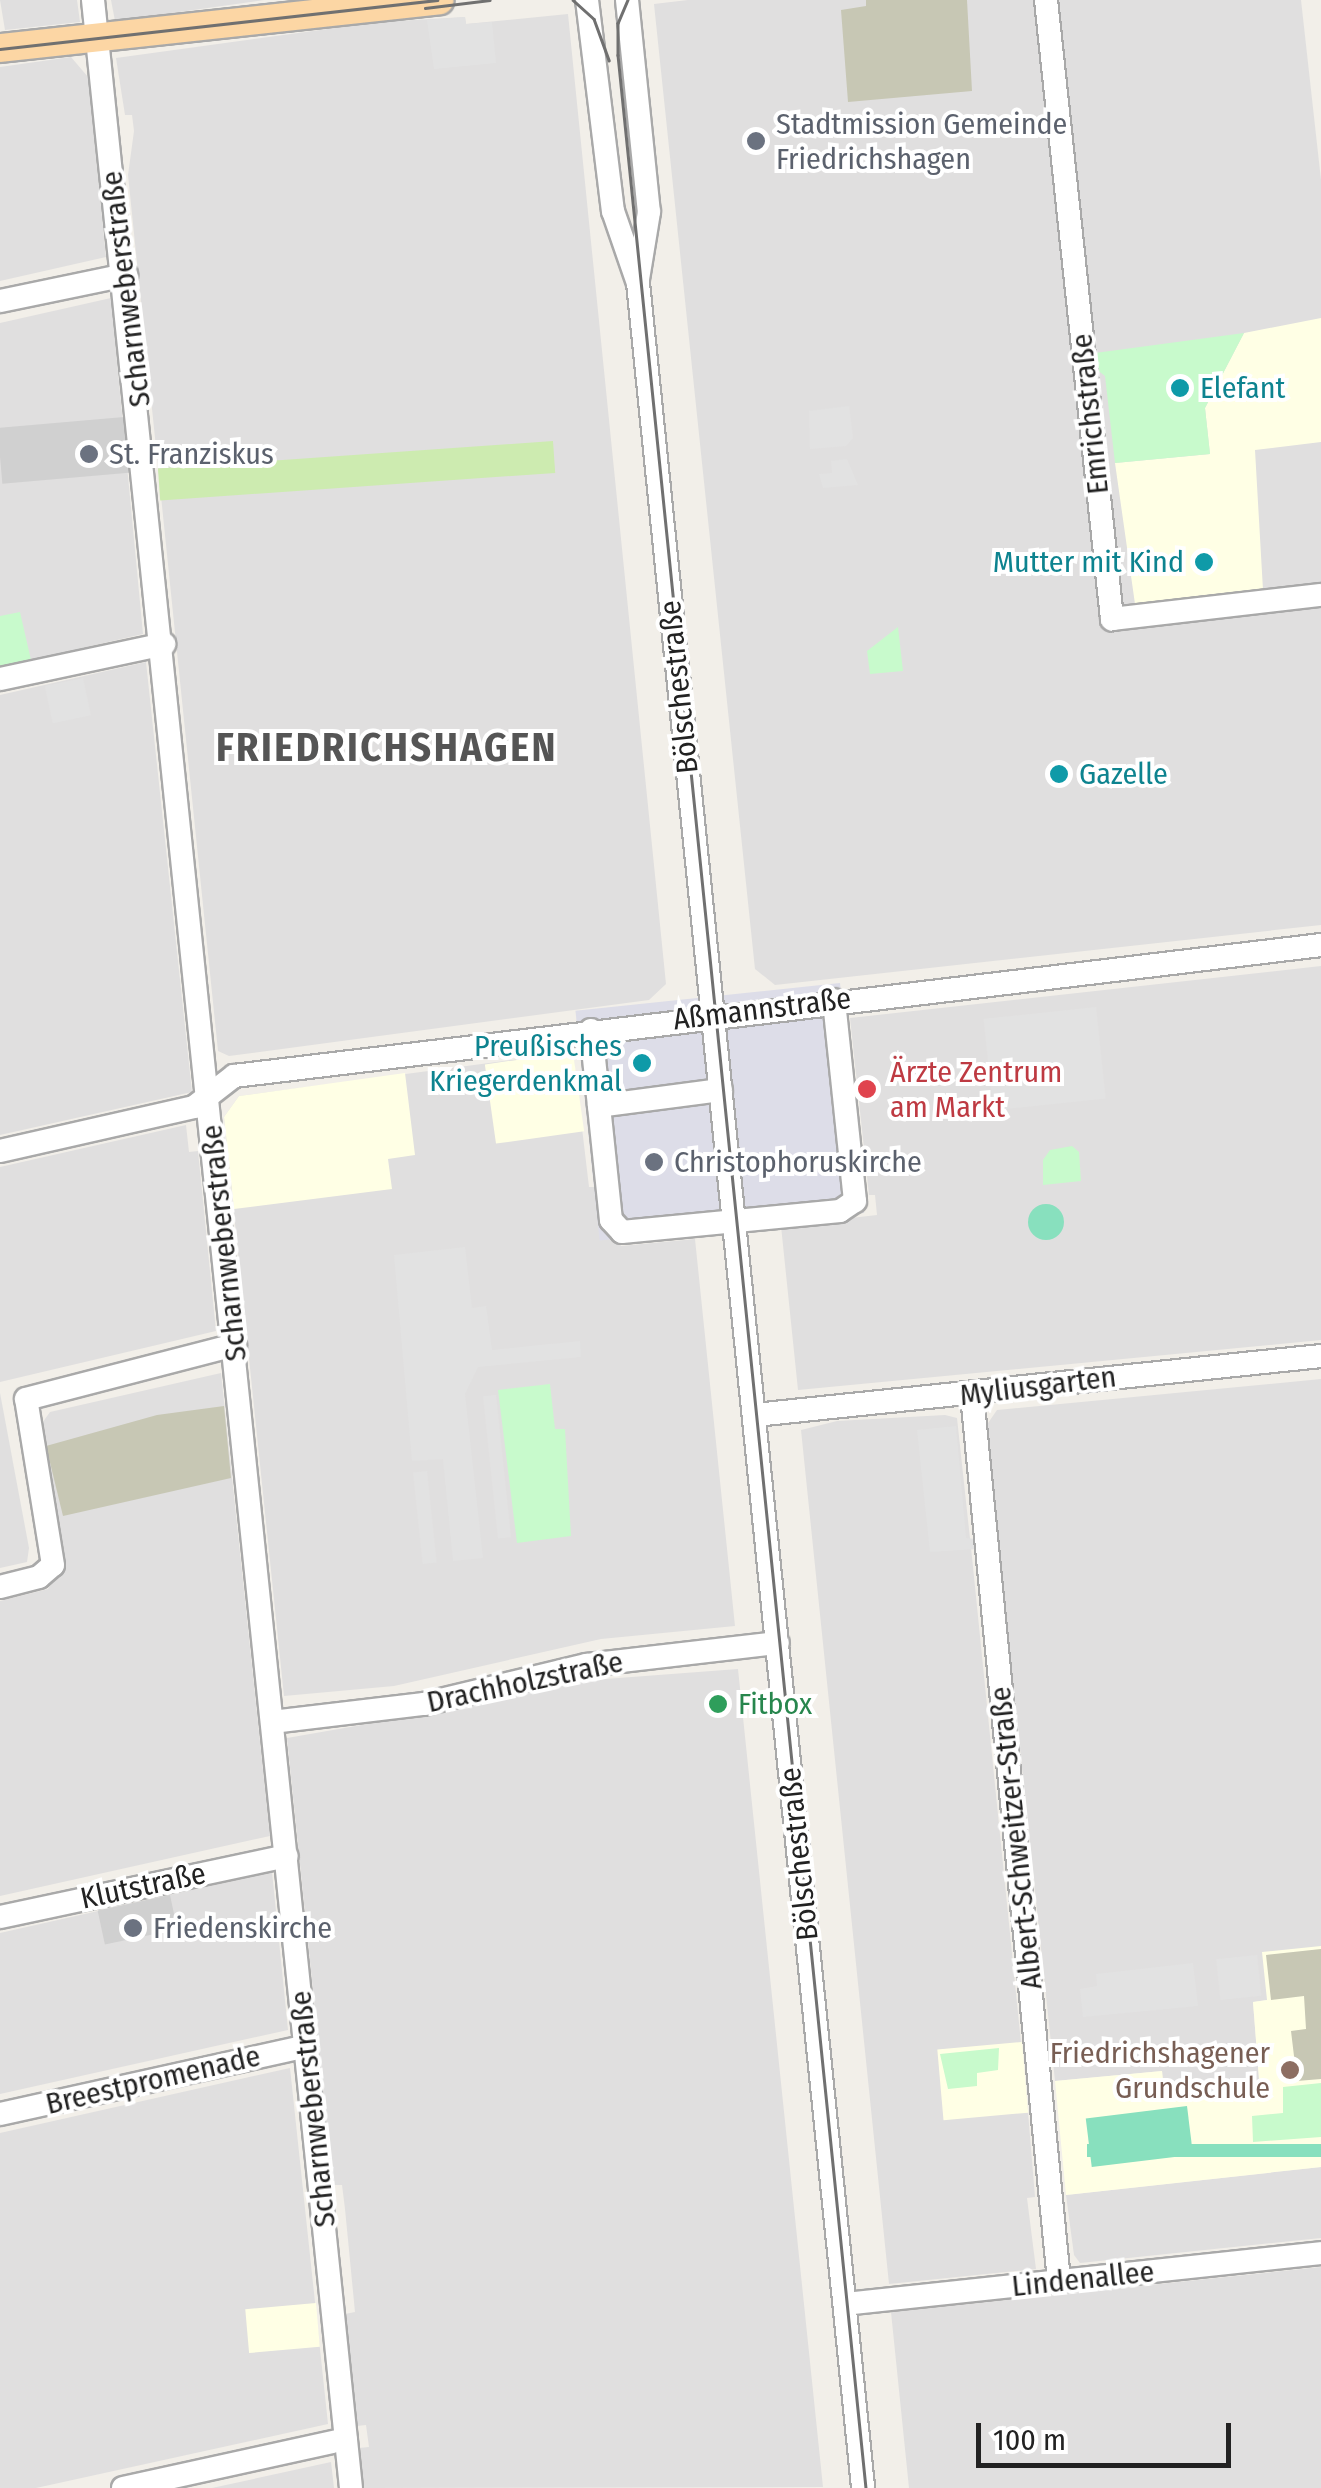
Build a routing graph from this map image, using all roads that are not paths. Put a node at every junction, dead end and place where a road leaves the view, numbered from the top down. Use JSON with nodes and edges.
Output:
{"nodes":[{"id":1,"x":93,"y":0,"type":"edge"},
{"id":2,"x":439,"y":0,"type":"edge"},
{"id":3,"x":586,"y":0,"type":"edge"},
{"id":4,"x":627,"y":0,"type":"edge"},
{"id":5,"x":1046,"y":0,"type":"edge"},
{"id":6,"x":99,"y":38,"type":"junction"},
{"id":7,"x":0,"y":48,"type":"edge"},
{"id":8,"x":126,"y":275,"type":"junction"},
{"id":9,"x":638,"y":283,"type":"junction"},
{"id":10,"x":0,"y":302,"type":"edge"},
{"id":11,"x":1321,"y":595,"type":"edge"},
{"id":12,"x":164,"y":644,"type":"junction"},
{"id":13,"x":0,"y":680,"type":"edge"},
{"id":14,"x":1321,"y":946,"type":"edge"},
{"id":15,"x":834,"y":1000,"type":"junction"},
{"id":16,"x":714,"y":1014,"type":"junction"},
{"id":17,"x":591,"y":1030,"type":"junction"},
{"id":18,"x":721,"y":1090,"type":"junction"},
{"id":19,"x":208,"y":1092,"type":"junction"},
{"id":20,"x":599,"y":1106,"type":"junction"},
{"id":21,"x":0,"y":1150,"type":"edge"},
{"id":22,"x":735,"y":1220,"type":"junction"},
{"id":23,"x":234,"y":1345,"type":"junction"},
{"id":24,"x":1321,"y":1356,"type":"edge"},
{"id":25,"x":972,"y":1395,"type":"junction"},
{"id":26,"x":755,"y":1415,"type":"junction"},
{"id":27,"x":0,"y":1587,"type":"edge"},
{"id":28,"x":778,"y":1643,"type":"junction"},
{"id":29,"x":272,"y":1722,"type":"junction"},
{"id":30,"x":287,"y":1856,"type":"junction"},
{"id":31,"x":0,"y":1917,"type":"edge"},
{"id":32,"x":306,"y":2046,"type":"junction"},
{"id":33,"x":0,"y":2114,"type":"edge"},
{"id":34,"x":1321,"y":2253,"type":"edge"},
{"id":35,"x":1059,"y":2281,"type":"junction"},
{"id":36,"x":844,"y":2304,"type":"junction"},
{"id":37,"x":346,"y":2439,"type":"junction"},
{"id":38,"x":123,"y":2488,"type":"edge"},
{"id":39,"x":351,"y":2488,"type":"edge"},
{"id":40,"x":862,"y":2488,"type":"edge"}],
"edges":[{"from":1,"to":6,"type":"street","name":"Scharnweberstraße"},
{"from":2,"to":6,"type":"main road"},
{"from":3,"to":9,"type":"street","name":"Bölschestraße"},
{"from":4,"to":9,"type":"street","name":"Bölschestraße"},
{"from":5,"to":11,"type":"street","name":"Emrichstraße"},
{"from":6,"to":7,"type":"main road"},
{"from":6,"to":8,"type":"street","name":"Scharnweberstraße"},
{"from":8,"to":10,"type":"street"},
{"from":8,"to":12,"type":"street","name":"Scharnweberstraße"},
{"from":9,"to":16,"type":"street","name":"Bölschestraße"},
{"from":12,"to":13,"type":"street"},
{"from":12,"to":19,"type":"street","name":"Scharnweberstraße"},
{"from":14,"to":15,"type":"street","name":"Aßmannstraße"},
{"from":15,"to":16,"type":"street","name":"Aßmannstraße"},
{"from":15,"to":22,"type":"street"},
{"from":16,"to":17,"type":"street","name":"Aßmannstraße"},
{"from":16,"to":18,"type":"street","name":"Bölschestraße"},
{"from":17,"to":19,"type":"street","name":"Aßmannstraße"},
{"from":17,"to":20,"type":"street"},
{"from":18,"to":20,"type":"street"},
{"from":18,"to":22,"type":"street","name":"Bölschestraße"},
{"from":19,"to":21,"type":"street","name":"Aßmannstraße"},
{"from":19,"to":23,"type":"street","name":"Scharnweberstraße"},
{"from":20,"to":22,"type":"street"},
{"from":22,"to":26,"type":"street","name":"Bölschestraße"},
{"from":23,"to":27,"type":"street"},
{"from":23,"to":29,"type":"street","name":"Scharnweberstraße"},
{"from":24,"to":25,"type":"street","name":"Myliusgarten"},
{"from":25,"to":26,"type":"street","name":"Myliusgarten"},
{"from":25,"to":35,"type":"street","name":"Albert-Schweitzer-Straße"},
{"from":26,"to":28,"type":"street","name":"Bölschestraße"},
{"from":28,"to":29,"type":"street","name":"Drachholzstraße"},
{"from":28,"to":36,"type":"street","name":"Bölschestraße"},
{"from":29,"to":30,"type":"street","name":"Scharnweberstraße"},
{"from":30,"to":31,"type":"street","name":"Klutstraße"},
{"from":30,"to":32,"type":"street","name":"Scharnweberstraße"},
{"from":32,"to":33,"type":"street","name":"Breestpromenade"},
{"from":32,"to":37,"type":"street","name":"Scharnweberstraße"},
{"from":34,"to":35,"type":"street","name":"Lindenallee"},
{"from":35,"to":36,"type":"street","name":"Lindenallee"},
{"from":36,"to":40,"type":"street","name":"Bölschestraße"},
{"from":37,"to":38,"type":"street"},
{"from":37,"to":39,"type":"street","name":"Scharnweberstraße"}]}
